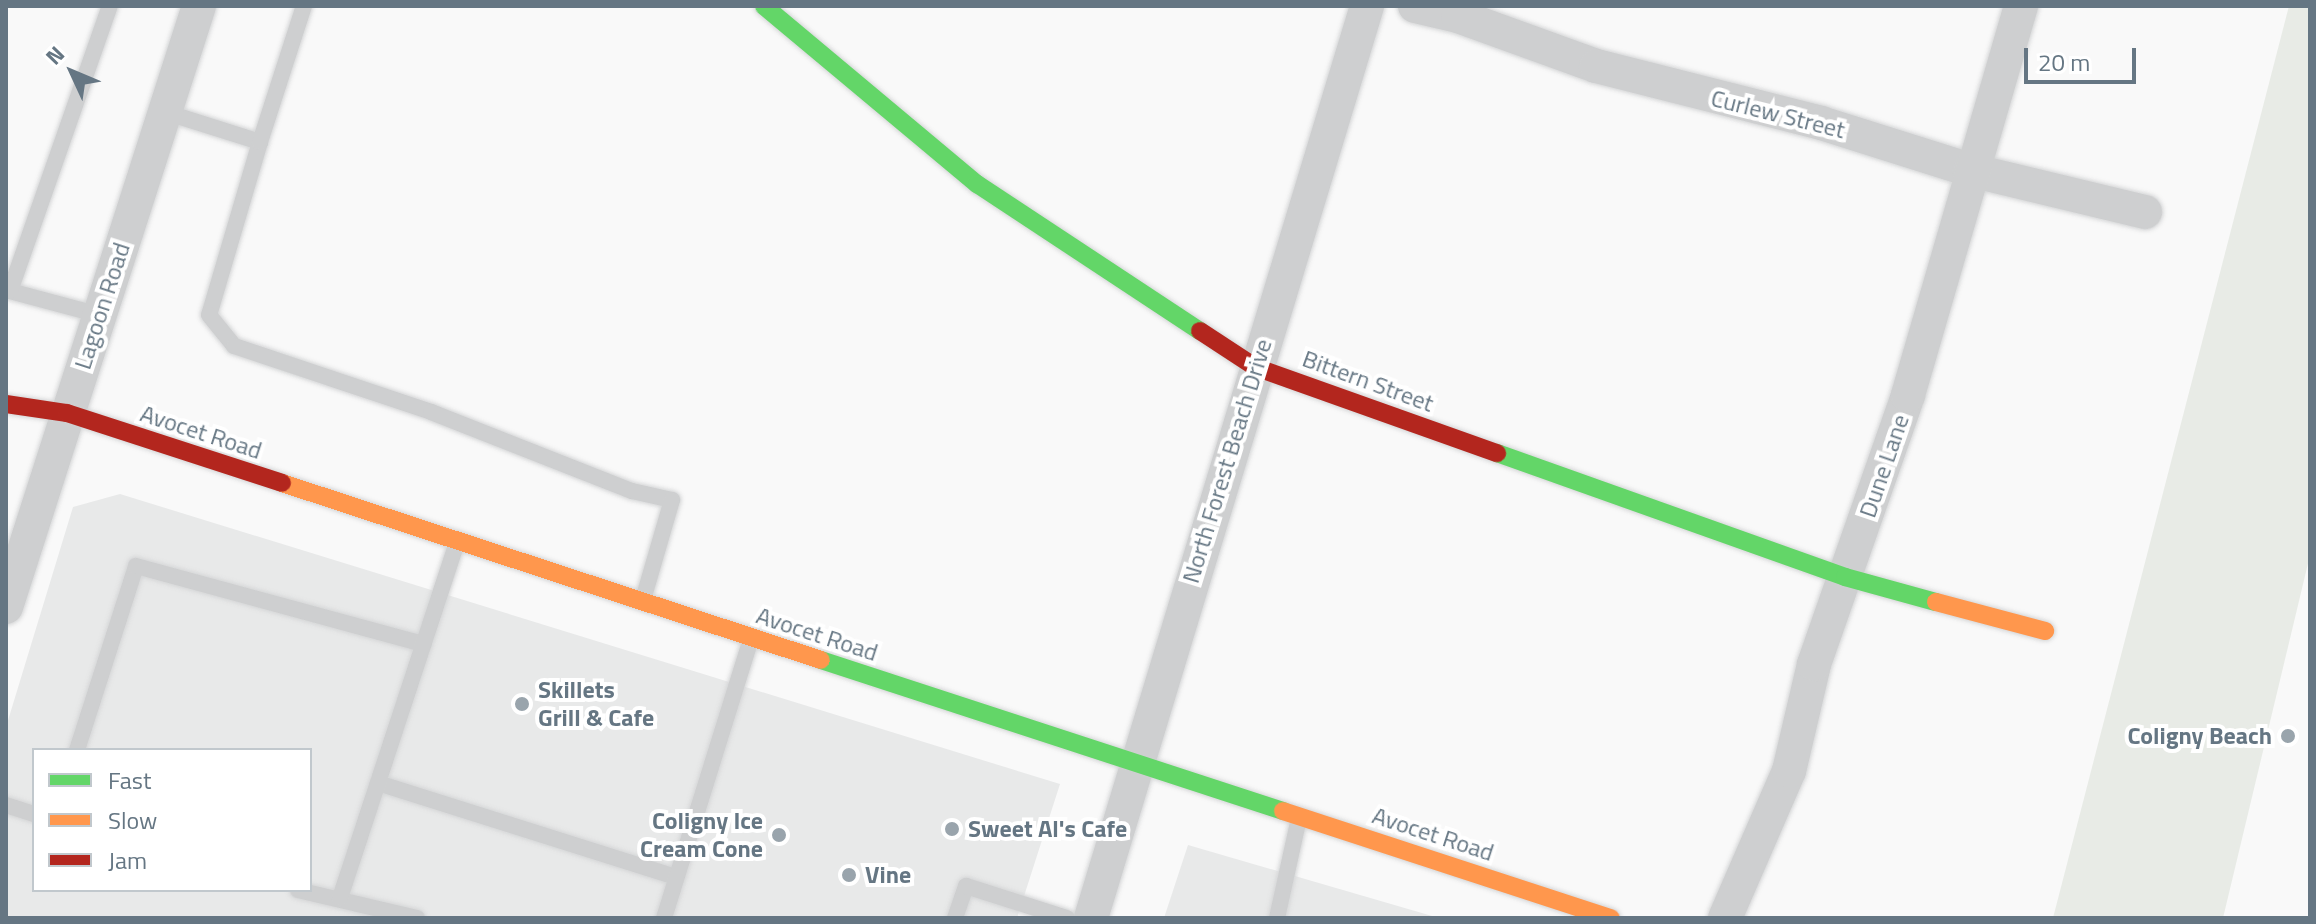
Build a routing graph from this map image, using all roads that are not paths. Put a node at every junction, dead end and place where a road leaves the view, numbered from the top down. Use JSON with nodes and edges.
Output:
{"nodes":[{"id":1,"x":110,"y":6,"type":"edge"},
{"id":2,"x":199,"y":6,"type":"edge"},
{"id":3,"x":304,"y":6,"type":"edge"},
{"id":4,"x":764,"y":6,"type":"edge"},
{"id":5,"x":1367,"y":6,"type":"edge"},
{"id":6,"x":1415,"y":6,"type":"edge"},
{"id":7,"x":2021,"y":6,"type":"edge"},
{"id":8,"x":165,"y":112,"type":"junction"},
{"id":9,"x":260,"y":142,"type":"junction"},
{"id":10,"x":1970,"y":170,"type":"junction"},
{"id":11,"x":2145,"y":212,"type":"dead end"},
{"id":12,"x":8,"y":290,"type":"edge"},
{"id":13,"x":99,"y":315,"type":"junction"},
{"id":14,"x":1255,"y":367,"type":"junction"},
{"id":15,"x":6,"y":404,"type":"edge"},
{"id":16,"x":67,"y":413,"type":"junction"},
{"id":17,"x":457,"y":541,"type":"junction"},
{"id":18,"x":1845,"y":577,"type":"junction"},
{"id":19,"x":642,"y":603,"type":"junction"},
{"id":20,"x":6,"y":607,"type":"edge"},
{"id":21,"x":2045,"y":631,"type":"dead end"},
{"id":22,"x":752,"y":638,"type":"junction"},
{"id":23,"x":424,"y":644,"type":"junction"},
{"id":24,"x":78,"y":748,"type":"edge"},
{"id":25,"x":1134,"y":765,"type":"junction"},
{"id":26,"x":378,"y":783,"type":"junction"},
{"id":27,"x":6,"y":805,"type":"edge"},
{"id":28,"x":32,"y":813,"type":"edge"},
{"id":29,"x":1300,"y":815,"type":"junction"},
{"id":30,"x":677,"y":877,"type":"junction"},
{"id":31,"x":308,"y":892,"type":"edge"},
{"id":32,"x":340,"y":898,"type":"junction"},
{"id":33,"x":417,"y":918,"type":"edge"},
{"id":34,"x":664,"y":918,"type":"edge"},
{"id":35,"x":955,"y":918,"type":"edge"},
{"id":36,"x":1067,"y":918,"type":"edge"},
{"id":37,"x":1091,"y":918,"type":"edge"},
{"id":38,"x":1277,"y":918,"type":"edge"},
{"id":39,"x":1611,"y":918,"type":"edge"},
{"id":40,"x":1725,"y":918,"type":"edge"}],
"edges":[{"from":1,"to":12,"type":"lane"},
{"from":2,"to":8,"type":"street","name":"Lagoon Road"},
{"from":3,"to":9,"type":"lane"},
{"from":4,"to":14,"type":"street","name":"Bittern Street"},
{"from":5,"to":14,"type":"street","name":"North Forest Beach Drive"},
{"from":6,"to":10,"type":"street","name":"Curlew Street"},
{"from":7,"to":10,"type":"street","name":"Dune Lane"},
{"from":8,"to":9,"type":"lane"},
{"from":8,"to":13,"type":"street","name":"Lagoon Road"},
{"from":9,"to":19,"type":"lane"},
{"from":10,"to":11,"type":"street","name":"Curlew Street"},
{"from":10,"to":18,"type":"street","name":"Dune Lane"},
{"from":12,"to":13,"type":"lane"},
{"from":13,"to":16,"type":"street","name":"Lagoon Road"},
{"from":14,"to":18,"type":"street","name":"Bittern Street"},
{"from":14,"to":25,"type":"street","name":"North Forest Beach Drive"},
{"from":15,"to":16,"type":"street","name":"Avocet Road"},
{"from":16,"to":17,"type":"street","name":"Avocet Road"},
{"from":16,"to":20,"type":"street","name":"Lagoon Road"},
{"from":17,"to":19,"type":"street","name":"Avocet Road"},
{"from":17,"to":23,"type":"lane"},
{"from":18,"to":21,"type":"street","name":"Bittern Street"},
{"from":18,"to":40,"type":"street","name":"Dune Lane"},
{"from":19,"to":22,"type":"street","name":"Avocet Road"},
{"from":22,"to":25,"type":"street","name":"Avocet Road"},
{"from":22,"to":30,"type":"lane"},
{"from":23,"to":24,"type":"lane"},
{"from":23,"to":26,"type":"lane"},
{"from":25,"to":29,"type":"street","name":"Avocet Road"},
{"from":25,"to":37,"type":"street","name":"North Forest Beach Drive"},
{"from":26,"to":30,"type":"lane"},
{"from":26,"to":32,"type":"lane"},
{"from":27,"to":28,"type":"lane"},
{"from":29,"to":38,"type":"lane"},
{"from":29,"to":39,"type":"street","name":"Avocet Road"},
{"from":30,"to":34,"type":"lane"},
{"from":31,"to":32,"type":"lane"},
{"from":32,"to":33,"type":"lane"},
{"from":35,"to":36,"type":"lane"}]}
